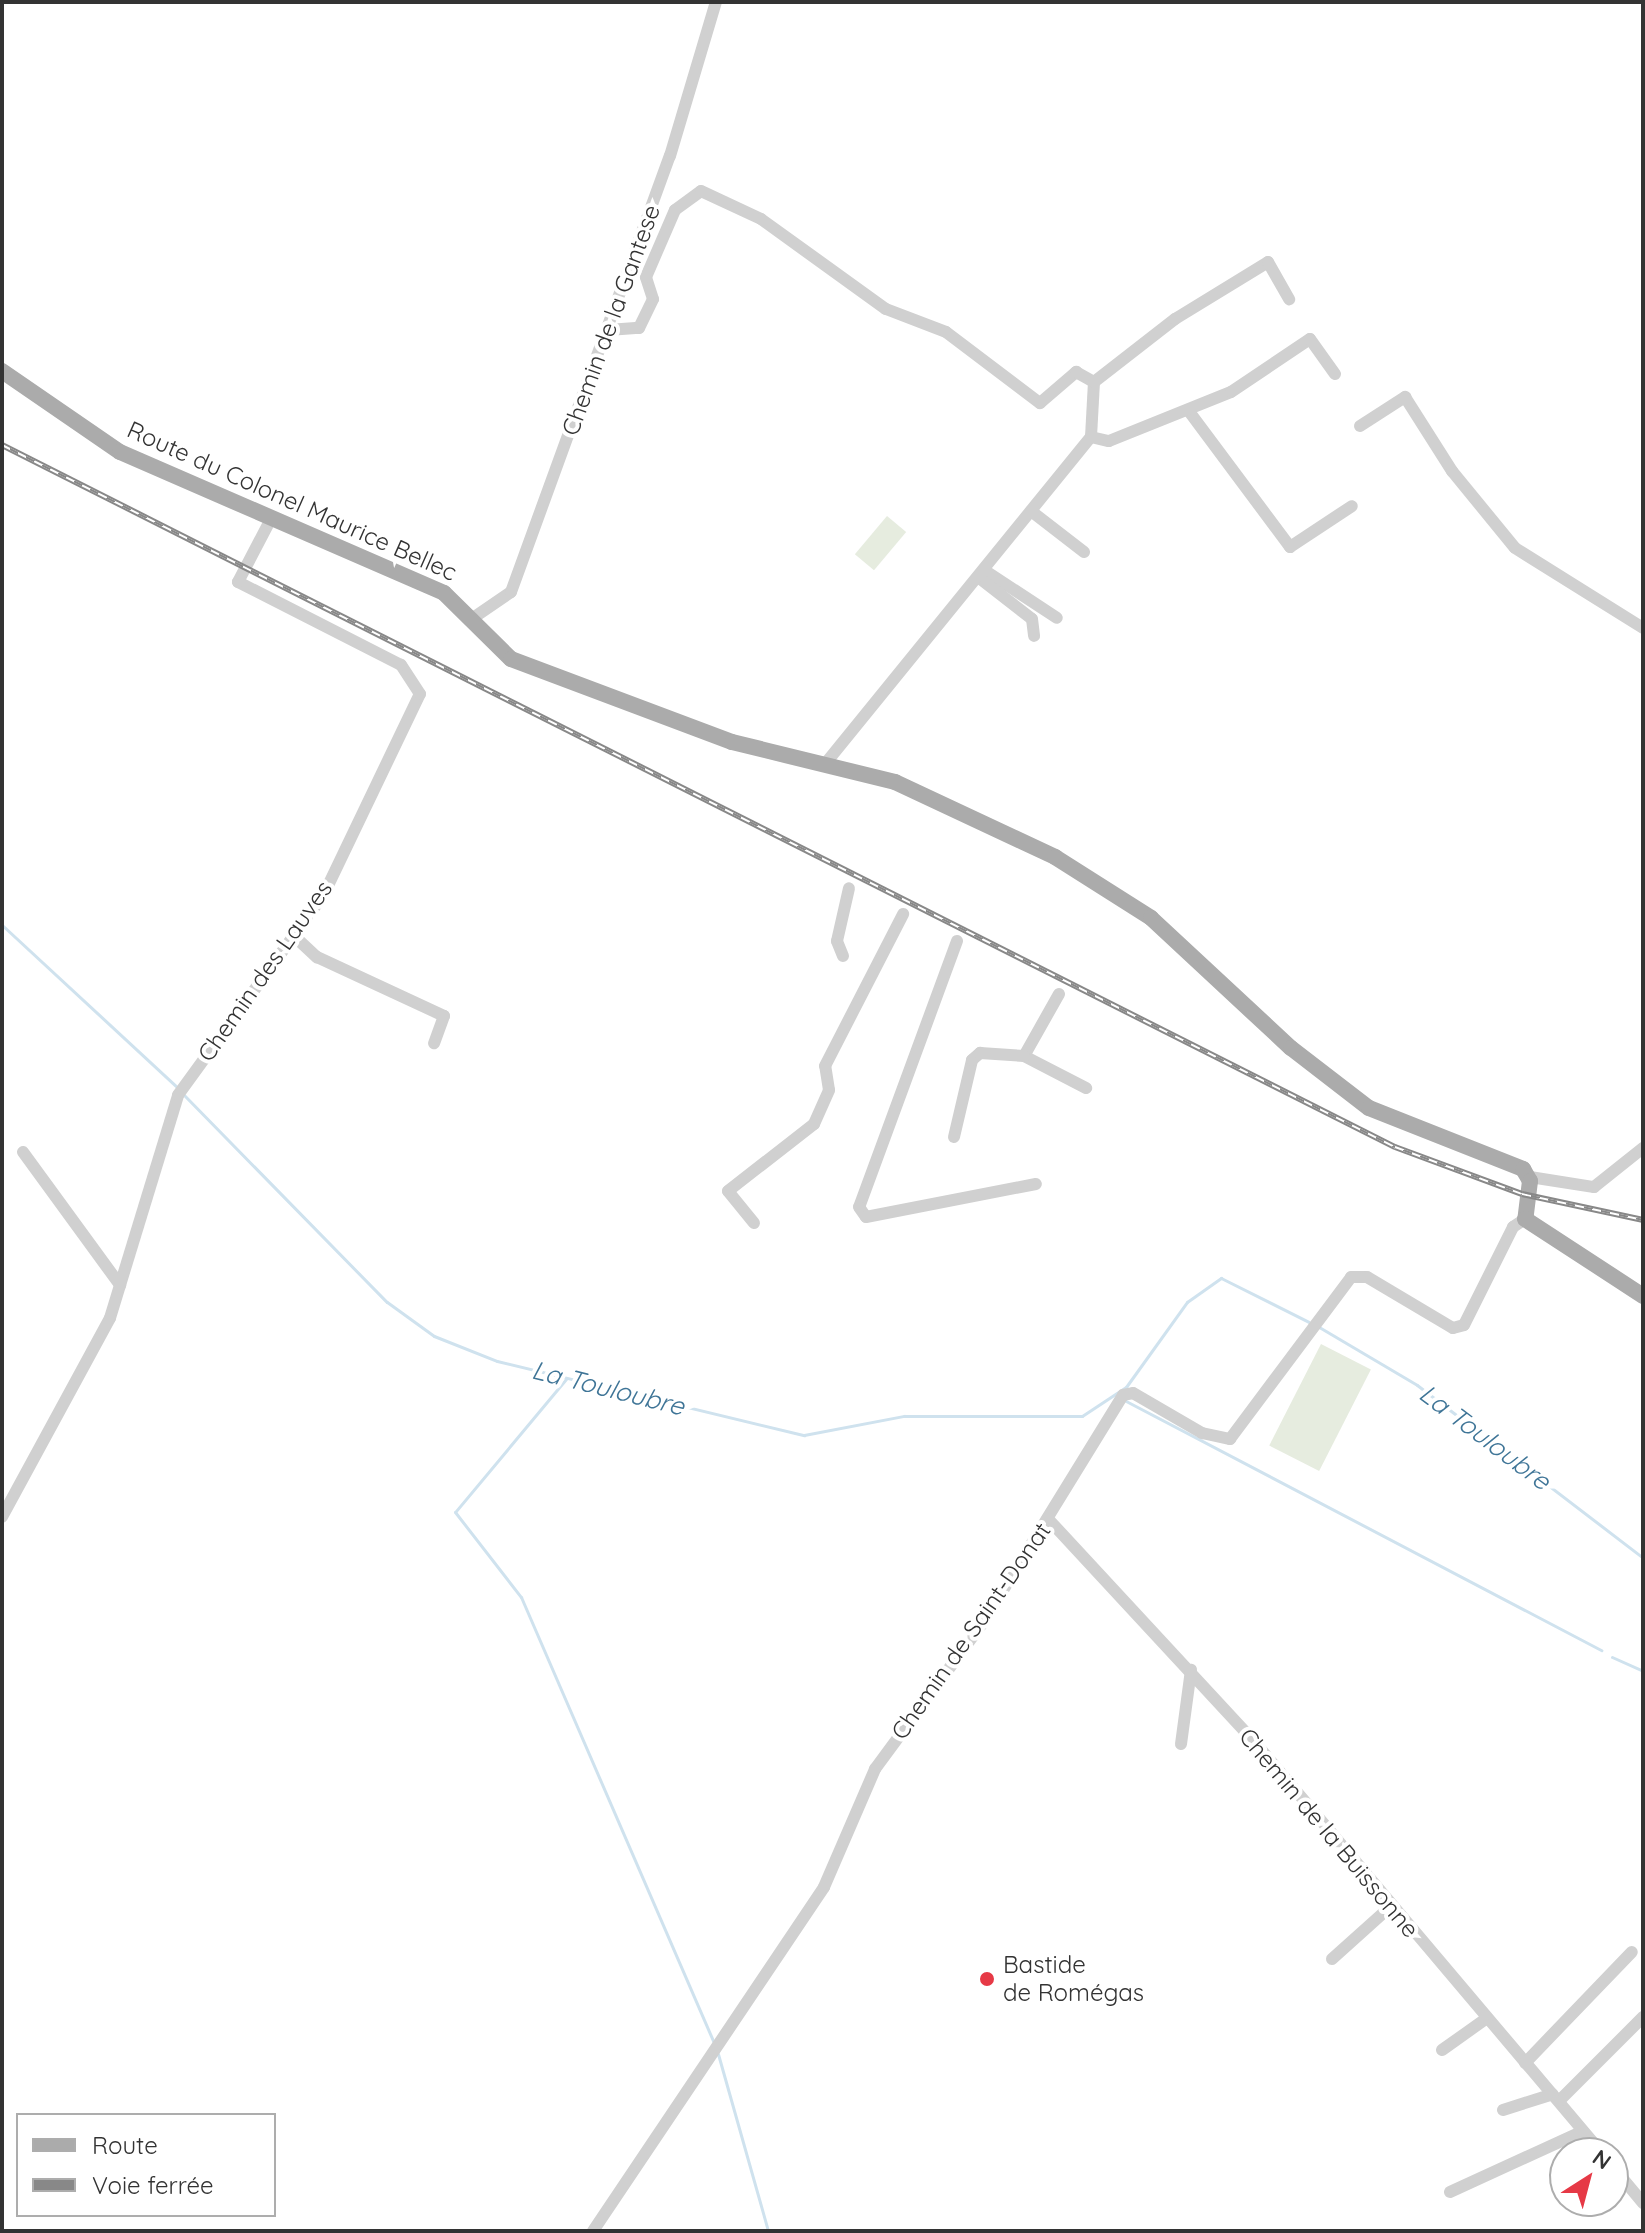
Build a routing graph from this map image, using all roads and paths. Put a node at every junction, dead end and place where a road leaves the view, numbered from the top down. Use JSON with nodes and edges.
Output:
{"nodes":[{"id":1,"x":716,"y":2,"type":"edge"},
{"id":2,"x":1289,"y":299,"type":"dead end"},
{"id":3,"x":608,"y":330,"type":"junction"},
{"id":4,"x":2,"y":371,"type":"edge"},
{"id":5,"x":1335,"y":374,"type":"dead end"},
{"id":6,"x":1094,"y":382,"type":"junction"},
{"id":7,"x":1188,"y":410,"type":"junction"},
{"id":8,"x":1360,"y":426,"type":"dead end"},
{"id":9,"x":1091,"y":437,"type":"junction"},
{"id":10,"x":1352,"y":506,"type":"dead end"},
{"id":11,"x":1031,"y":511,"type":"junction"},
{"id":12,"x":272,"y":517,"type":"junction"},
{"id":13,"x":1084,"y":552,"type":"dead end"},
{"id":14,"x":981,"y":573,"type":"junction"},
{"id":15,"x":473,"y":618,"type":"junction"},
{"id":16,"x":1057,"y":618,"type":"dead end"},
{"id":17,"x":1643,"y":628,"type":"edge"},
{"id":18,"x":1034,"y":636,"type":"dead end"},
{"id":19,"x":825,"y":764,"type":"junction"},
{"id":20,"x":849,"y":888,"type":"dead end"},
{"id":21,"x":903,"y":914,"type":"dead end"},
{"id":22,"x":293,"y":935,"type":"junction"},
{"id":23,"x":957,"y":941,"type":"dead end"},
{"id":24,"x":843,"y":956,"type":"dead end"},
{"id":25,"x":1059,"y":994,"type":"dead end"},
{"id":26,"x":434,"y":1043,"type":"dead end"},
{"id":27,"x":1024,"y":1056,"type":"junction"},
{"id":28,"x":1086,"y":1088,"type":"dead end"},
{"id":29,"x":954,"y":1137,"type":"dead end"},
{"id":30,"x":1643,"y":1148,"type":"edge"},
{"id":31,"x":23,"y":1152,"type":"dead end"},
{"id":32,"x":1530,"y":1177,"type":"junction"},
{"id":33,"x":1036,"y":1184,"type":"dead end"},
{"id":34,"x":1525,"y":1219,"type":"junction"},
{"id":35,"x":754,"y":1223,"type":"dead end"},
{"id":36,"x":120,"y":1285,"type":"junction"},
{"id":37,"x":1643,"y":1296,"type":"edge"},
{"id":38,"x":2,"y":1517,"type":"edge"},
{"id":39,"x":1050,"y":1521,"type":"junction"},
{"id":40,"x":1191,"y":1670,"type":"junction"},
{"id":41,"x":1181,"y":1744,"type":"dead end"},
{"id":42,"x":1390,"y":1907,"type":"junction"},
{"id":43,"x":1632,"y":1952,"type":"dead end"},
{"id":44,"x":1332,"y":1959,"type":"dead end"},
{"id":45,"x":1643,"y":2017,"type":"edge"},
{"id":46,"x":1487,"y":2018,"type":"junction"},
{"id":47,"x":1442,"y":2050,"type":"dead end"},
{"id":48,"x":1525,"y":2063,"type":"junction"},
{"id":49,"x":1556,"y":2098,"type":"junction"},
{"id":50,"x":1503,"y":2110,"type":"dead end"},
{"id":51,"x":1583,"y":2131,"type":"junction"},
{"id":52,"x":1588,"y":2137,"type":"edge"},
{"id":53,"x":1629,"y":2186,"type":"edge"},
{"id":54,"x":1450,"y":2192,"type":"dead end"},
{"id":55,"x":1643,"y":2203,"type":"edge"},
{"id":56,"x":593,"y":2231,"type":"edge"}],
"edges":[{"from":1,"to":3,"type":"street","name":"Chemin de la Gantese"},
{"from":2,"to":6,"type":"street"},
{"from":3,"to":6,"type":"street"},
{"from":3,"to":15,"type":"street","name":"Chemin de la Gantese"},
{"from":4,"to":12,"type":"main road","name":"Route du Colonel Maurice Bellec"},
{"from":5,"to":7,"type":"street"},
{"from":6,"to":9,"type":"street"},
{"from":7,"to":9,"type":"street"},
{"from":7,"to":10,"type":"street"},
{"from":8,"to":17,"type":"street"},
{"from":9,"to":11,"type":"street"},
{"from":11,"to":13,"type":"street"},
{"from":11,"to":14,"type":"street"},
{"from":12,"to":15,"type":"main road","name":"Route du Colonel Maurice Bellec"},
{"from":12,"to":22,"type":"street","name":"Chemin des Lauves"},
{"from":14,"to":16,"type":"street"},
{"from":14,"to":18,"type":"street"},
{"from":14,"to":19,"type":"street"},
{"from":15,"to":19,"type":"main road","name":"Route du Colonel Maurice Bellec"},
{"from":19,"to":32,"type":"main road","name":"Route du Colonel Maurice Bellec"},
{"from":20,"to":24,"type":"street"},
{"from":21,"to":35,"type":"street"},
{"from":22,"to":26,"type":"street"},
{"from":22,"to":36,"type":"street","name":"Chemin des Lauves"},
{"from":23,"to":33,"type":"street"},
{"from":25,"to":27,"type":"street"},
{"from":27,"to":28,"type":"street"},
{"from":27,"to":29,"type":"street"},
{"from":30,"to":32,"type":"street"},
{"from":31,"to":36,"type":"street"},
{"from":32,"to":34,"type":"main road"},
{"from":34,"to":37,"type":"main road"},
{"from":34,"to":39,"type":"street","name":"Chemin de Saint-Donat"},
{"from":36,"to":38,"type":"street","name":"Chemin des Lauves"},
{"from":39,"to":40,"type":"street","name":"Chemin de la Buissonne"},
{"from":39,"to":56,"type":"street","name":"Chemin de Saint-Donat"},
{"from":40,"to":41,"type":"street"},
{"from":40,"to":42,"type":"street","name":"Chemin de la Buissonne"},
{"from":42,"to":44,"type":"street"},
{"from":42,"to":46,"type":"street","name":"Chemin de la Buissonne"},
{"from":43,"to":48,"type":"street"},
{"from":45,"to":49,"type":"street"},
{"from":46,"to":47,"type":"street"},
{"from":46,"to":48,"type":"street","name":"Chemin de la Buissonne"},
{"from":48,"to":49,"type":"street","name":"Chemin de la Buissonne"},
{"from":49,"to":50,"type":"street"},
{"from":49,"to":51,"type":"street","name":"Chemin de la Buissonne"},
{"from":51,"to":52,"type":"street","name":"Chemin de la Buissonne"},
{"from":51,"to":54,"type":"street"},
{"from":53,"to":55,"type":"street"}]}
